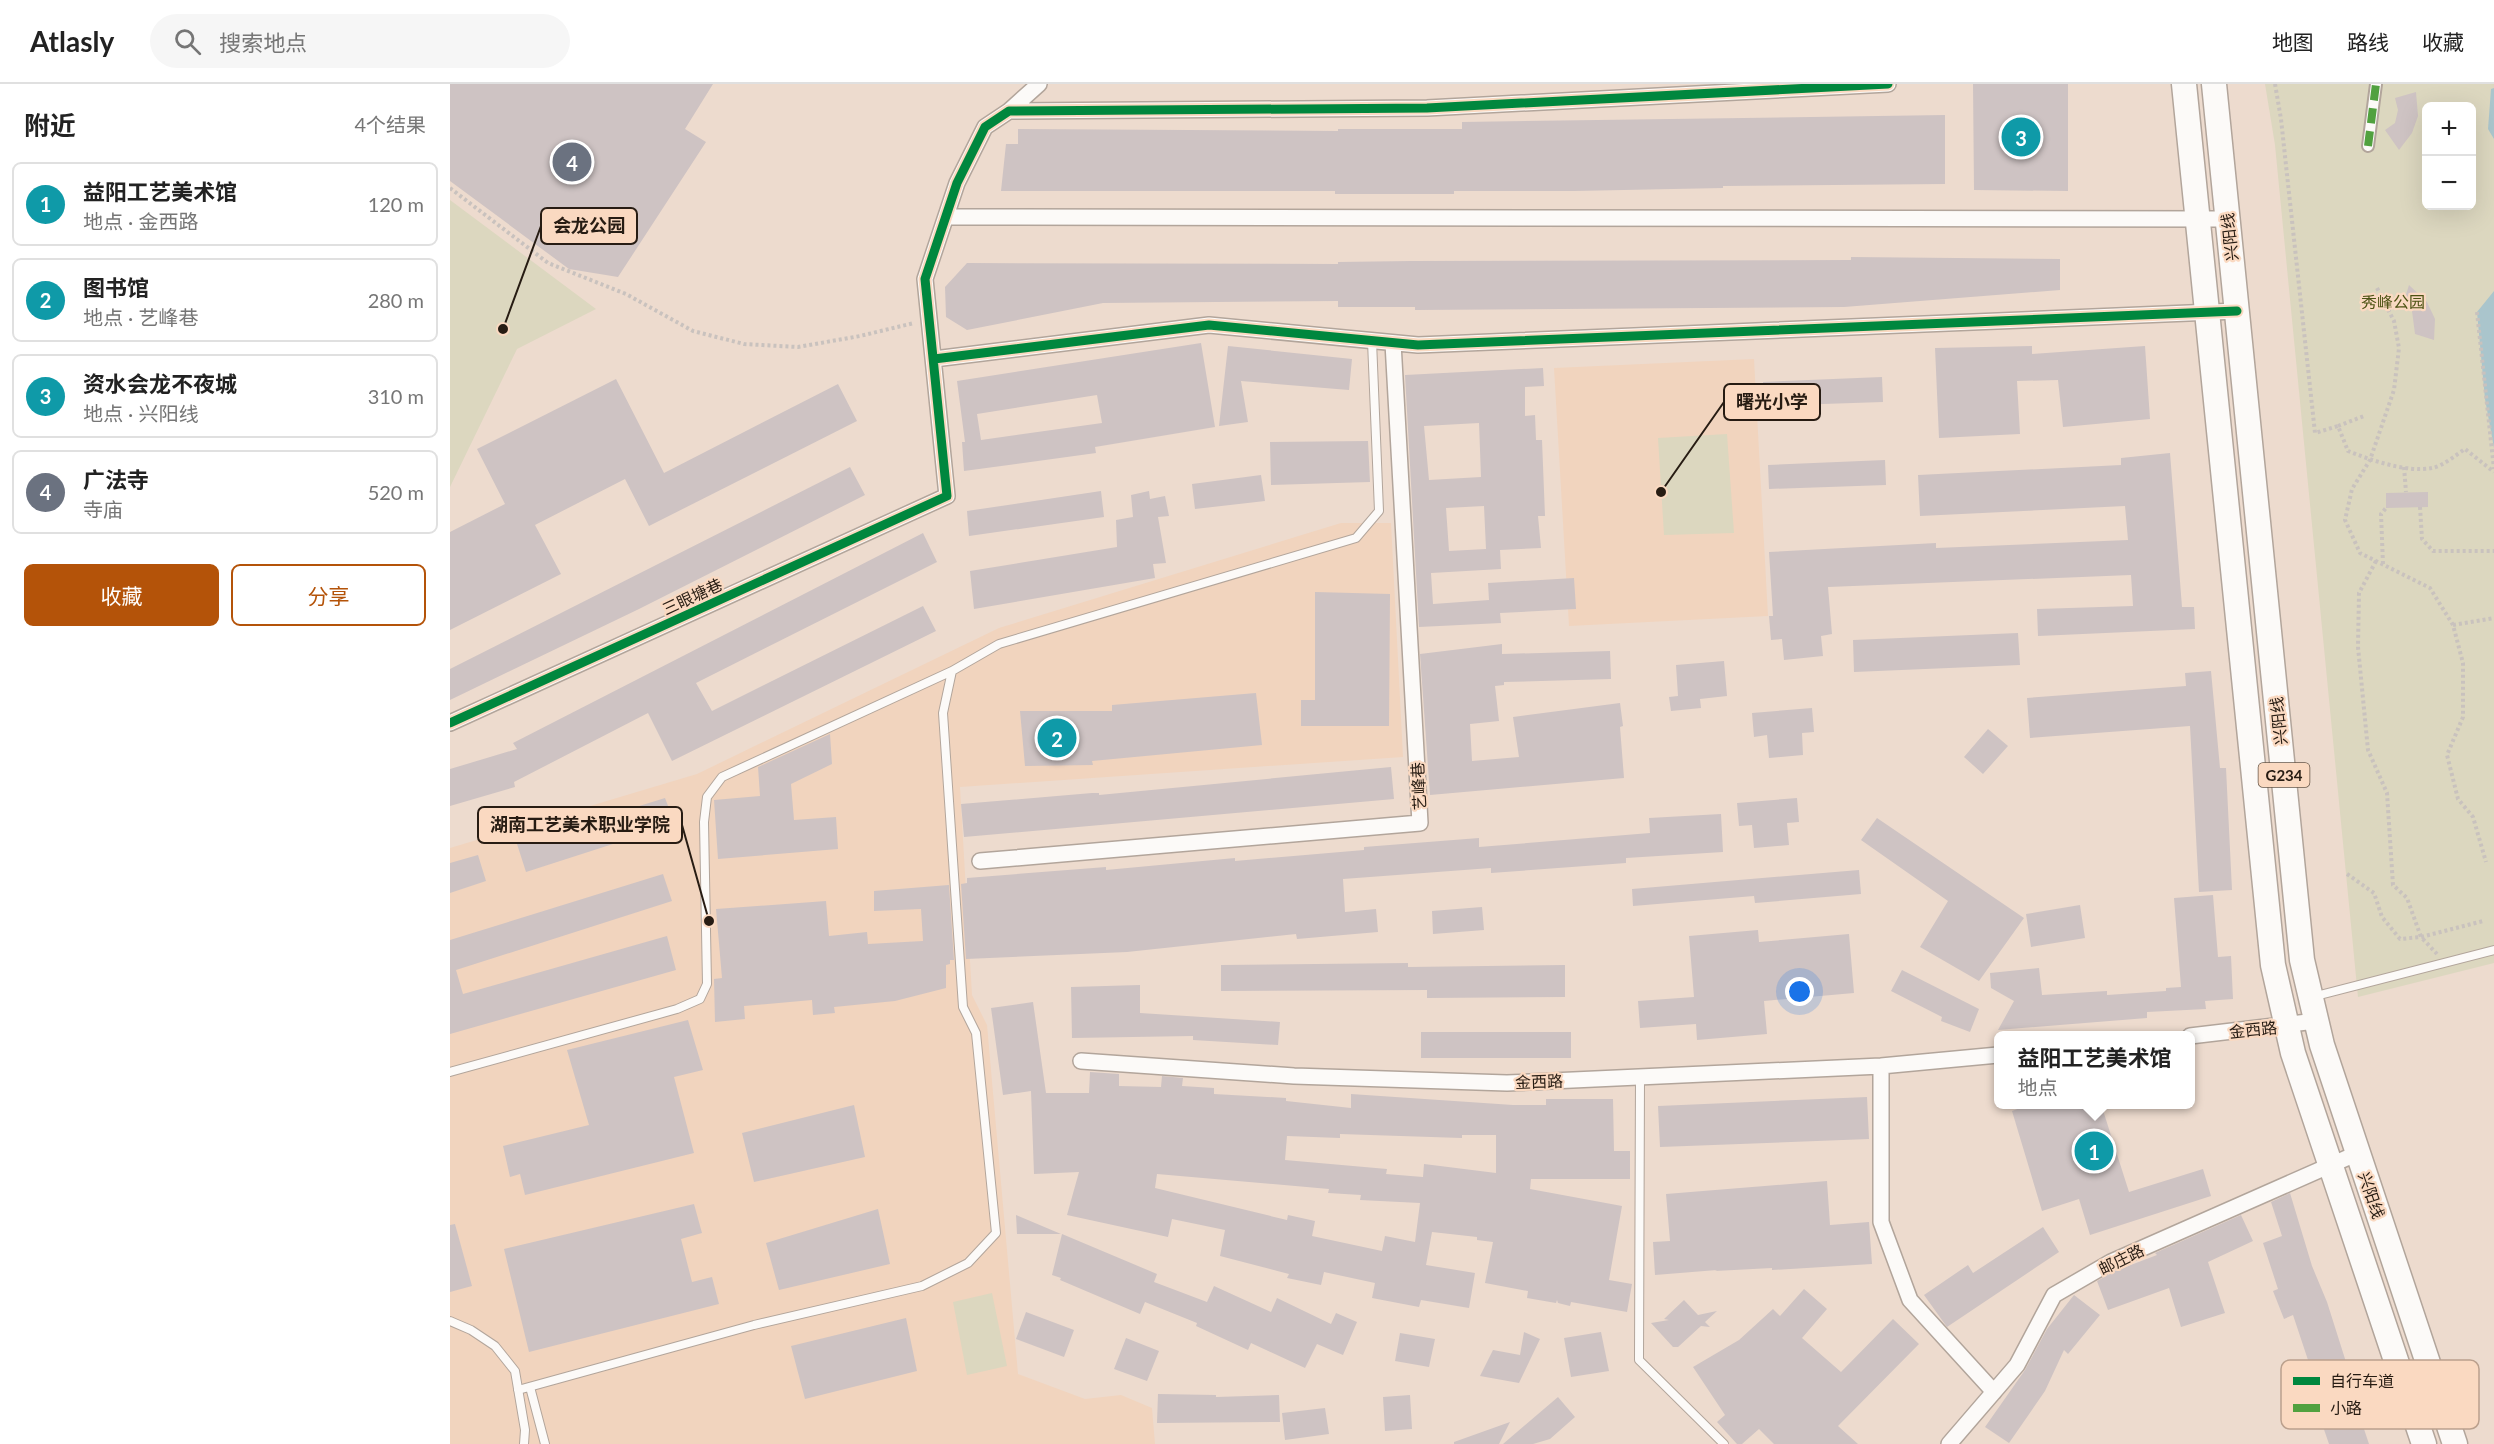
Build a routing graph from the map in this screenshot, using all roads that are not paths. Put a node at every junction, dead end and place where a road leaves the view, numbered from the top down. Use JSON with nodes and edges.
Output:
{"nodes":[{"id":1,"x":1039,"y":84,"type":"edge"},
{"id":2,"x":1888,"y":84,"type":"edge"},
{"id":3,"x":2184,"y":84,"type":"edge"},
{"id":4,"x":2214,"y":84,"type":"edge"},
{"id":5,"x":2376,"y":84,"type":"edge"},
{"id":6,"x":1009,"y":111,"type":"junction"},
{"id":7,"x":2368,"y":146,"type":"dead end"},
{"id":8,"x":947,"y":217,"type":"junction"},
{"id":9,"x":2197,"y":219,"type":"junction"},
{"id":10,"x":2227,"y":219,"type":"junction"},
{"id":11,"x":2237,"y":311,"type":"junction"},
{"id":12,"x":2207,"y":313,"type":"junction"},
{"id":13,"x":1372,"y":341,"type":"junction"},
{"id":14,"x":1393,"y":343,"type":"junction"},
{"id":15,"x":934,"y":358,"type":"junction"},
{"id":16,"x":952,"y":671,"type":"junction"},
{"id":17,"x":450,"y":723,"type":"edge"},
{"id":18,"x":980,"y":861,"type":"dead end"},
{"id":19,"x":2494,"y":950,"type":"edge"},
{"id":20,"x":2311,"y":997,"type":"junction"},
{"id":21,"x":2316,"y":1021,"type":"junction"},
{"id":22,"x":2287,"y":1026,"type":"junction"},
{"id":23,"x":2195,"y":1035,"type":"edge"},
{"id":24,"x":1994,"y":1055,"type":"edge"},
{"id":25,"x":1081,"y":1061,"type":"dead end"},
{"id":26,"x":1881,"y":1066,"type":"junction"},
{"id":27,"x":450,"y":1072,"type":"edge"},
{"id":28,"x":1640,"y":1077,"type":"junction"},
{"id":29,"x":2358,"y":1153,"type":"junction"},
{"id":30,"x":2331,"y":1165,"type":"junction"},
{"id":31,"x":450,"y":1321,"type":"edge"},
{"id":32,"x":2396,"y":1360,"type":"edge"},
{"id":33,"x":2428,"y":1360,"type":"edge"},
{"id":34,"x":530,"y":1387,"type":"junction"},
{"id":35,"x":518,"y":1390,"type":"junction"},
{"id":36,"x":1994,"y":1392,"type":"junction"},
{"id":37,"x":2419,"y":1429,"type":"edge"},
{"id":38,"x":2451,"y":1429,"type":"edge"},
{"id":39,"x":524,"y":1444,"type":"edge"},
{"id":40,"x":545,"y":1444,"type":"edge"},
{"id":41,"x":1724,"y":1444,"type":"edge"},
{"id":42,"x":1949,"y":1444,"type":"edge"},
{"id":43,"x":2424,"y":1444,"type":"edge"},
{"id":44,"x":2456,"y":1444,"type":"edge"}],
"edges":[{"from":1,"to":6,"type":"street"},
{"from":2,"to":6,"type":"street"},
{"from":3,"to":9,"type":"highway","name":"兴阳线","number":"G234"},
{"from":4,"to":10,"type":"highway","name":"兴阳线","number":"G234"},
{"from":5,"to":7,"type":"street"},
{"from":6,"to":8,"type":"street"},
{"from":8,"to":9,"type":"street"},
{"from":8,"to":15,"type":"street"},
{"from":9,"to":10,"type":"street"},
{"from":9,"to":12,"type":"highway","name":"兴阳线","number":"G234"},
{"from":10,"to":11,"type":"highway","name":"兴阳线","number":"G234"},
{"from":11,"to":12,"type":"street"},
{"from":11,"to":20,"type":"highway","name":"兴阳线","number":"G234"},
{"from":12,"to":14,"type":"street"},
{"from":12,"to":22,"type":"highway","name":"兴阳线","number":"G234"},
{"from":13,"to":14,"type":"street"},
{"from":13,"to":15,"type":"street"},
{"from":13,"to":16,"type":"lane"},
{"from":14,"to":18,"type":"street","name":"艺峰巷"},
{"from":15,"to":17,"type":"street","name":"三眼塘巷"},
{"from":16,"to":27,"type":"lane"},
{"from":16,"to":34,"type":"lane"},
{"from":19,"to":20,"type":"lane"},
{"from":20,"to":21,"type":"highway","name":"兴阳线","number":"G234"},
{"from":21,"to":22,"type":"street","name":"金西路"},
{"from":21,"to":29,"type":"highway","name":"兴阳线","number":"G234"},
{"from":22,"to":23,"type":"street","name":"金西路"},
{"from":22,"to":30,"type":"highway","name":"兴阳线","number":"G234"},
{"from":24,"to":26,"type":"street","name":"金西路"},
{"from":25,"to":28,"type":"street","name":"金西路"},
{"from":26,"to":28,"type":"street","name":"金西路"},
{"from":26,"to":36,"type":"street"},
{"from":28,"to":41,"type":"lane"},
{"from":29,"to":30,"type":"street","name":"邮庄路"},
{"from":29,"to":33,"type":"highway","name":"兴阳线","number":"G234"},
{"from":30,"to":32,"type":"highway","name":"兴阳线","number":"G234"},
{"from":30,"to":36,"type":"street","name":"邮庄路"},
{"from":31,"to":35,"type":"lane"},
{"from":34,"to":35,"type":"lane"},
{"from":34,"to":40,"type":"lane"},
{"from":35,"to":39,"type":"lane"},
{"from":36,"to":42,"type":"street","name":"邮庄路"},
{"from":37,"to":43,"type":"highway","name":"兴阳线","number":"G234"},
{"from":38,"to":44,"type":"highway","name":"兴阳线","number":"G234"}]}
